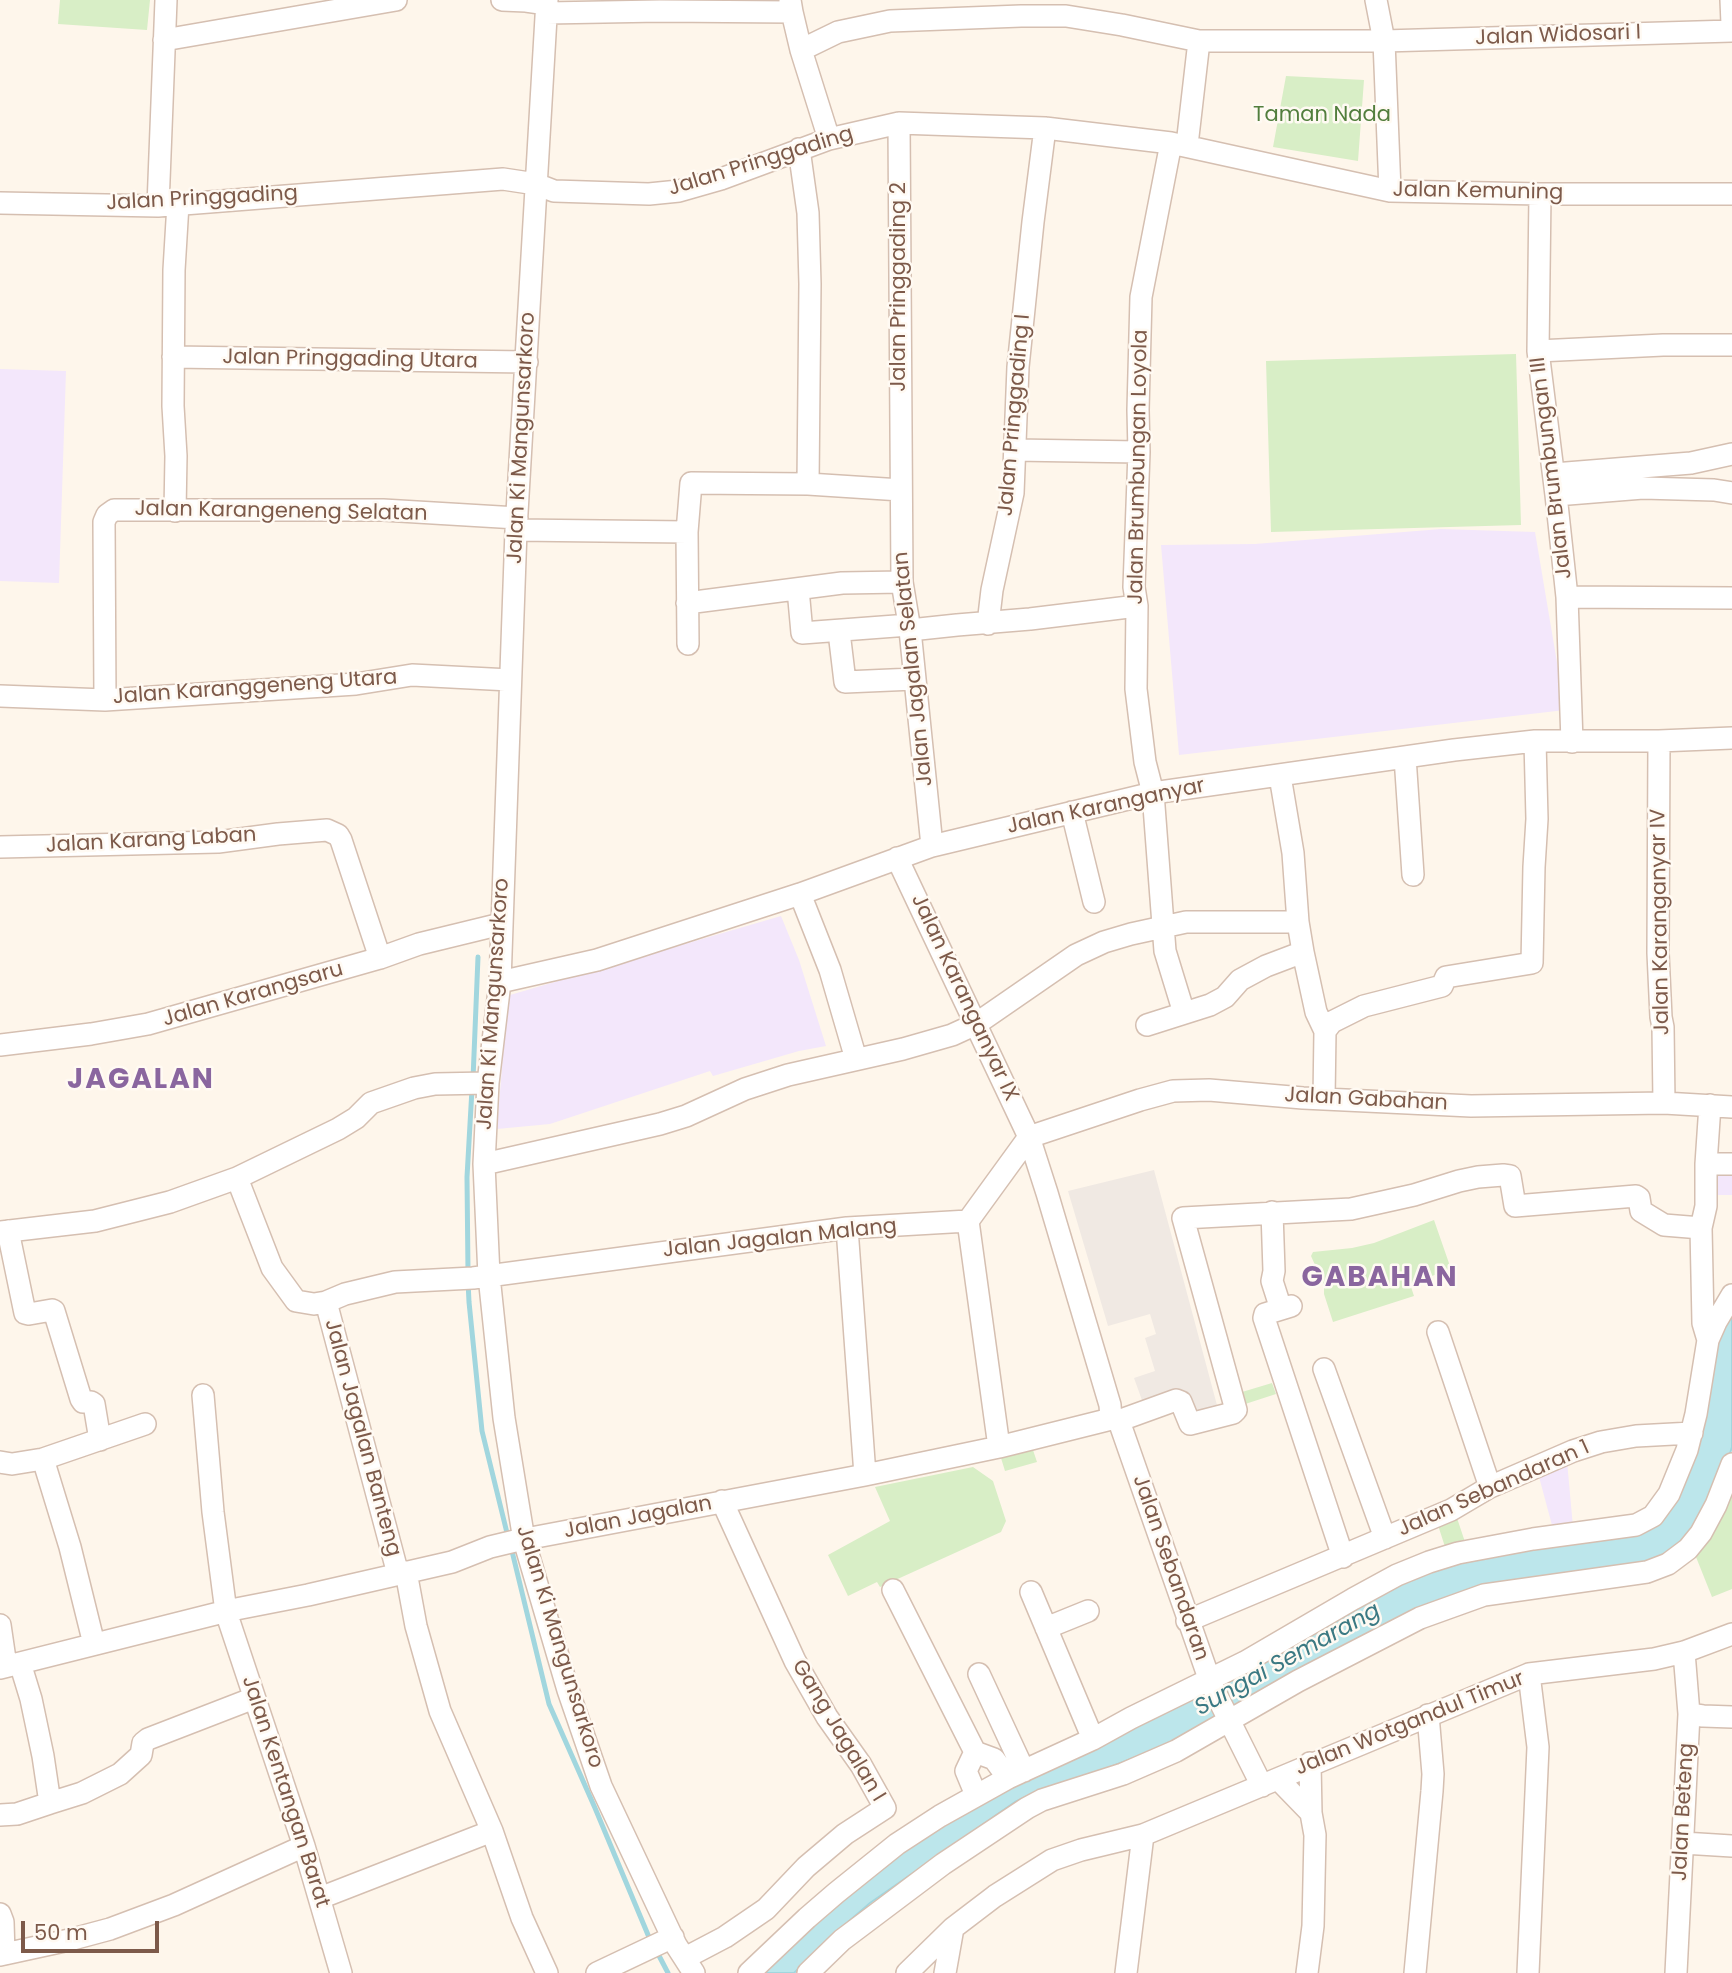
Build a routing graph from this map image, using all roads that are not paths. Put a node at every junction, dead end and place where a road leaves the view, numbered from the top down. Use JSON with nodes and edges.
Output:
{"nodes":[{"id":1,"x":166,"y":0,"type":"edge"},
{"id":2,"x":396,"y":0,"type":"edge"},
{"id":3,"x":502,"y":0,"type":"edge"},
{"id":4,"x":1376,"y":0,"type":"edge"},
{"id":5,"x":1731,"y":0,"type":"edge"},
{"id":6,"x":660,"y":6,"type":"edge"},
{"id":7,"x":714,"y":6,"type":"edge"},
{"id":8,"x":791,"y":6,"type":"edge"},
{"id":9,"x":551,"y":8,"type":"edge"},
{"id":10,"x":1732,"y":24,"type":"edge"},
{"id":11,"x":1732,"y":31,"type":"edge"},
{"id":12,"x":164,"y":40,"type":"junction"},
{"id":13,"x":1199,"y":41,"type":"junction"},
{"id":14,"x":1384,"y":41,"type":"junction"},
{"id":15,"x":801,"y":50,"type":"junction"},
{"id":16,"x":899,"y":123,"type":"junction"},
{"id":17,"x":1045,"y":128,"type":"junction"},
{"id":18,"x":829,"y":139,"type":"junction"},
{"id":19,"x":1179,"y":144,"type":"junction"},
{"id":20,"x":799,"y":149,"type":"junction"},
{"id":21,"x":545,"y":187,"type":"junction"},
{"id":22,"x":1390,"y":191,"type":"junction"},
{"id":23,"x":1540,"y":194,"type":"junction"},
{"id":24,"x":1732,"y":194,"type":"edge"},
{"id":25,"x":0,"y":203,"type":"edge"},
{"id":26,"x":168,"y":205,"type":"junction"},
{"id":27,"x":1732,"y":345,"type":"edge"},
{"id":28,"x":1538,"y":351,"type":"junction"},
{"id":29,"x":173,"y":357,"type":"junction"},
{"id":30,"x":527,"y":362,"type":"junction"},
{"id":31,"x":901,"y":450,"type":"joint"},
{"id":32,"x":1015,"y":450,"type":"junction"},
{"id":33,"x":1139,"y":452,"type":"junction"},
{"id":34,"x":1732,"y":454,"type":"edge"},
{"id":35,"x":808,"y":484,"type":"junction"},
{"id":36,"x":1555,"y":484,"type":"junction"},
{"id":37,"x":901,"y":490,"type":"junction"},
{"id":38,"x":1732,"y":493,"type":"edge"},
{"id":39,"x":175,"y":511,"type":"junction"},
{"id":40,"x":517,"y":524,"type":"junction"},
{"id":41,"x":687,"y":531,"type":"junction"},
{"id":42,"x":902,"y":582,"type":"junction"},
{"id":43,"x":799,"y":589,"type":"junction"},
{"id":44,"x":1567,"y":597,"type":"junction"},
{"id":45,"x":1732,"y":598,"type":"edge"},
{"id":46,"x":687,"y":603,"type":"junction"},
{"id":47,"x":1137,"y":606,"type":"junction"},
{"id":48,"x":988,"y":624,"type":"junction"},
{"id":49,"x":909,"y":628,"type":"junction"},
{"id":50,"x":839,"y":632,"type":"junction"},
{"id":51,"x":688,"y":644,"type":"dead end"},
{"id":52,"x":914,"y":679,"type":"junction"},
{"id":53,"x":510,"y":680,"type":"junction"},
{"id":54,"x":0,"y":696,"type":"edge"},
{"id":55,"x":105,"y":700,"type":"junction"},
{"id":56,"x":1732,"y":738,"type":"edge"},
{"id":57,"x":1535,"y":741,"type":"junction"},
{"id":58,"x":1659,"y":741,"type":"junction"},
{"id":59,"x":1572,"y":742,"type":"junction"},
{"id":60,"x":1405,"y":757,"type":"junction"},
{"id":61,"x":1280,"y":776,"type":"junction"},
{"id":62,"x":1153,"y":793,"type":"junction"},
{"id":63,"x":1072,"y":812,"type":"junction"},
{"id":64,"x":932,"y":846,"type":"junction"},
{"id":65,"x":0,"y":847,"type":"edge"},
{"id":66,"x":897,"y":858,"type":"junction"},
{"id":67,"x":1413,"y":875,"type":"dead end"},
{"id":68,"x":800,"y":894,"type":"junction"},
{"id":69,"x":1094,"y":902,"type":"dead end"},
{"id":70,"x":1298,"y":922,"type":"junction"},
{"id":71,"x":501,"y":924,"type":"junction"},
{"id":72,"x":1162,"y":926,"type":"junction"},
{"id":73,"x":1303,"y":952,"type":"junction"},
{"id":74,"x":380,"y":958,"type":"junction"},
{"id":75,"x":500,"y":982,"type":"junction"},
{"id":76,"x":1184,"y":1013,"type":"junction"},
{"id":77,"x":976,"y":1024,"type":"junction"},
{"id":78,"x":1147,"y":1025,"type":"dead end"},
{"id":79,"x":1325,"y":1031,"type":"junction"},
{"id":80,"x":0,"y":1045,"type":"edge"},
{"id":81,"x":856,"y":1059,"type":"junction"},
{"id":82,"x":477,"y":1083,"type":"junction"},
{"id":83,"x":1324,"y":1099,"type":"junction"},
{"id":84,"x":1664,"y":1103,"type":"junction"},
{"id":85,"x":1710,"y":1105,"type":"junction"},
{"id":86,"x":1732,"y":1107,"type":"edge"},
{"id":87,"x":1029,"y":1137,"type":"junction"},
{"id":88,"x":484,"y":1164,"type":"junction"},
{"id":89,"x":1706,"y":1164,"type":"junction"},
{"id":90,"x":1732,"y":1164,"type":"edge"},
{"id":91,"x":237,"y":1178,"type":"junction"},
{"id":92,"x":1272,"y":1212,"type":"junction"},
{"id":93,"x":968,"y":1221,"type":"junction"},
{"id":94,"x":848,"y":1228,"type":"junction"},
{"id":95,"x":1701,"y":1228,"type":"junction"},
{"id":96,"x":4,"y":1231,"type":"edge"},
{"id":97,"x":474,"y":1277,"type":"junction"},
{"id":98,"x":1732,"y":1295,"type":"edge"},
{"id":99,"x":326,"y":1302,"type":"junction"},
{"id":100,"x":1438,"y":1332,"type":"dead end"},
{"id":101,"x":1708,"y":1340,"type":"junction"},
{"id":102,"x":1324,"y":1370,"type":"dead end"},
{"id":103,"x":203,"y":1395,"type":"dead end"},
{"id":104,"x":1115,"y":1420,"type":"junction"},
{"id":105,"x":145,"y":1424,"type":"dead end"},
{"id":106,"x":1692,"y":1433,"type":"junction"},
{"id":107,"x":100,"y":1440,"type":"junction"},
{"id":108,"x":999,"y":1447,"type":"junction"},
{"id":109,"x":43,"y":1459,"type":"junction"},
{"id":110,"x":0,"y":1462,"type":"edge"},
{"id":111,"x":1732,"y":1464,"type":"edge"},
{"id":112,"x":865,"y":1475,"type":"junction"},
{"id":113,"x":1490,"y":1487,"type":"junction"},
{"id":114,"x":722,"y":1501,"type":"junction"},
{"id":115,"x":1385,"y":1538,"type":"junction"},
{"id":116,"x":519,"y":1540,"type":"junction"},
{"id":117,"x":1343,"y":1557,"type":"junction"},
{"id":118,"x":402,"y":1573,"type":"junction"},
{"id":119,"x":893,"y":1590,"type":"dead end"},
{"id":120,"x":1031,"y":1592,"type":"dead end"},
{"id":121,"x":1088,"y":1611,"type":"dead end"},
{"id":122,"x":226,"y":1612,"type":"junction"},
{"id":123,"x":1187,"y":1621,"type":"junction"},
{"id":124,"x":0,"y":1625,"type":"edge"},
{"id":125,"x":1046,"y":1628,"type":"junction"},
{"id":126,"x":1732,"y":1634,"type":"edge"},
{"id":127,"x":94,"y":1644,"type":"junction"},
{"id":128,"x":1685,"y":1652,"type":"junction"},
{"id":129,"x":9,"y":1666,"type":"edge"},
{"id":130,"x":979,"y":1674,"type":"dead end"},
{"id":131,"x":1529,"y":1674,"type":"junction"},
{"id":132,"x":1210,"y":1682,"type":"junction"},
{"id":133,"x":254,"y":1698,"type":"junction"},
{"id":134,"x":1689,"y":1713,"type":"junction"},
{"id":135,"x":1427,"y":1715,"type":"junction"},
{"id":136,"x":1732,"y":1717,"type":"edge"},
{"id":137,"x":1228,"y":1719,"type":"junction"},
{"id":138,"x":1093,"y":1739,"type":"junction"},
{"id":139,"x":975,"y":1752,"type":"junction"},
{"id":140,"x":1310,"y":1763,"type":"junction"},
{"id":141,"x":1016,"y":1774,"type":"junction"},
{"id":142,"x":1270,"y":1782,"type":"junction"},
{"id":143,"x":976,"y":1795,"type":"junction"},
{"id":144,"x":50,"y":1803,"type":"junction"},
{"id":145,"x":1311,"y":1813,"type":"junction"},
{"id":146,"x":0,"y":1815,"type":"edge"},
{"id":147,"x":492,"y":1831,"type":"junction"},
{"id":148,"x":1143,"y":1835,"type":"junction"},
{"id":149,"x":1683,"y":1843,"type":"junction"},
{"id":150,"x":304,"y":1846,"type":"junction"},
{"id":151,"x":1732,"y":1846,"type":"edge"},
{"id":152,"x":320,"y":1898,"type":"junction"},
{"id":153,"x":0,"y":1914,"type":"edge"},
{"id":154,"x":953,"y":1928,"type":"junction"},
{"id":155,"x":670,"y":1939,"type":"junction"},
{"id":156,"x":2,"y":1954,"type":"edge"},
{"id":157,"x":689,"y":1965,"type":"edge"},
{"id":158,"x":341,"y":1973,"type":"edge"},
{"id":159,"x":547,"y":1973,"type":"edge"},
{"id":160,"x":597,"y":1973,"type":"edge"},
{"id":161,"x":749,"y":1973,"type":"edge"},
{"id":162,"x":808,"y":1973,"type":"edge"},
{"id":163,"x":907,"y":1973,"type":"edge"},
{"id":164,"x":945,"y":1973,"type":"edge"},
{"id":165,"x":1126,"y":1973,"type":"edge"},
{"id":166,"x":1307,"y":1973,"type":"edge"},
{"id":167,"x":1415,"y":1973,"type":"edge"},
{"id":168,"x":1528,"y":1973,"type":"edge"},
{"id":169,"x":1675,"y":1973,"type":"edge"}],
"edges":[{"from":1,"to":12,"type":"street"},
{"from":2,"to":12,"type":"street"},
{"from":3,"to":9,"type":"street"},
{"from":4,"to":14,"type":"street"},
{"from":5,"to":10,"type":"street"},
{"from":6,"to":7,"type":"street"},
{"from":6,"to":9,"type":"street"},
{"from":7,"to":8,"type":"street"},
{"from":8,"to":15,"type":"street"},
{"from":9,"to":21,"type":"street","name":"Jalan Ki Mangunsarkoro"},
{"from":11,"to":14,"type":"street","name":"Jalan Widosari I"},
{"from":12,"to":26,"type":"street"},
{"from":13,"to":14,"type":"street","name":"Jalan Widosari I"},
{"from":13,"to":15,"type":"street","name":"Jalan Widosari I"},
{"from":13,"to":19,"type":"street","name":"Jalan Brumbungan Loyola"},
{"from":14,"to":22,"type":"street"},
{"from":15,"to":18,"type":"street"},
{"from":16,"to":17,"type":"street","name":"Jalan Pringgading"},
{"from":16,"to":18,"type":"street","name":"Jalan Pringgading"},
{"from":16,"to":31,"type":"street","name":"Jalan Pringgading 2"},
{"from":17,"to":19,"type":"street","name":"Jalan Pringgading"},
{"from":17,"to":32,"type":"street","name":"Jalan Pringgading I"},
{"from":18,"to":20,"type":"street","name":"Jalan Pringgading"},
{"from":19,"to":22,"type":"street","name":"Jalan Kemuning"},
{"from":19,"to":33,"type":"street","name":"Jalan Brumbungan Loyola"},
{"from":20,"to":21,"type":"street","name":"Jalan Pringgading"},
{"from":20,"to":35,"type":"street"},
{"from":21,"to":26,"type":"street","name":"Jalan Pringgading"},
{"from":21,"to":30,"type":"street","name":"Jalan Ki Mangunsarkoro"},
{"from":22,"to":23,"type":"street","name":"Jalan Kemuning"},
{"from":23,"to":24,"type":"street","name":"Jalan Kemuning"},
{"from":23,"to":28,"type":"street","name":"Jalan Brumbungan III"},
{"from":25,"to":26,"type":"street","name":"Jalan Pringgading"},
{"from":26,"to":29,"type":"street"},
{"from":27,"to":28,"type":"street"},
{"from":28,"to":36,"type":"street","name":"Jalan Brumbungan III"},
{"from":29,"to":30,"type":"street","name":"Jalan Pringgading Utara"},
{"from":29,"to":39,"type":"street"},
{"from":30,"to":40,"type":"street","name":"Jalan Ki Mangunsarkoro"},
{"from":31,"to":37,"type":"street","name":"Jalan Jagalan Selatan"},
{"from":32,"to":33,"type":"street"},
{"from":32,"to":48,"type":"street","name":"Jalan Pringgading I"},
{"from":33,"to":47,"type":"street","name":"Jalan Brumbungan Loyola"},
{"from":34,"to":36,"type":"street"},
{"from":35,"to":37,"type":"street"},
{"from":35,"to":41,"type":"street"},
{"from":36,"to":38,"type":"street"},
{"from":36,"to":44,"type":"street","name":"Jalan Brumbungan III"},
{"from":37,"to":42,"type":"street","name":"Jalan Jagalan Selatan"},
{"from":39,"to":40,"type":"street","name":"Jalan Karangeneng Selatan"},
{"from":39,"to":55,"type":"street","name":"Jalan Karangeneng Selatan"},
{"from":40,"to":41,"type":"street","name":"Jalan Karangeneng Selatan"},
{"from":40,"to":53,"type":"street","name":"Jalan Ki Mangunsarkoro"},
{"from":41,"to":46,"type":"street"},
{"from":42,"to":43,"type":"street"},
{"from":42,"to":49,"type":"street","name":"Jalan Jagalan Selatan"},
{"from":43,"to":46,"type":"street"},
{"from":43,"to":50,"type":"street"},
{"from":44,"to":45,"type":"street"},
{"from":44,"to":59,"type":"street","name":"Jalan Brumbungan III"},
{"from":46,"to":51,"type":"street"},
{"from":47,"to":48,"type":"street"},
{"from":47,"to":62,"type":"street","name":"Jalan Brumbungan Loyola"},
{"from":48,"to":49,"type":"street"},
{"from":49,"to":50,"type":"street"},
{"from":49,"to":52,"type":"street","name":"Jalan Jagalan Selatan"},
{"from":50,"to":52,"type":"street"},
{"from":52,"to":64,"type":"street","name":"Jalan Jagalan Selatan"},
{"from":53,"to":55,"type":"street","name":"Jalan Karanggeneng Utara"},
{"from":53,"to":71,"type":"street","name":"Jalan Ki Mangunsarkoro"},
{"from":54,"to":55,"type":"street","name":"Jalan Karanggeneng Utara"},
{"from":56,"to":58,"type":"street","name":"Jalan Karanganyar"},
{"from":57,"to":59,"type":"street","name":"Jalan Karanganyar"},
{"from":57,"to":60,"type":"street","name":"Jalan Karanganyar"},
{"from":57,"to":79,"type":"street"},
{"from":58,"to":59,"type":"street","name":"Jalan Karanganyar"},
{"from":58,"to":84,"type":"street","name":"Jalan Karanganyar IV"},
{"from":60,"to":61,"type":"street","name":"Jalan Karanganyar"},
{"from":60,"to":67,"type":"street"},
{"from":61,"to":62,"type":"street","name":"Jalan Karanganyar"},
{"from":61,"to":70,"type":"street"},
{"from":62,"to":63,"type":"street","name":"Jalan Karanganyar"},
{"from":62,"to":72,"type":"street","name":"Jalan Brumbungan Loyola"},
{"from":63,"to":64,"type":"street","name":"Jalan Karanganyar"},
{"from":63,"to":69,"type":"street"},
{"from":64,"to":66,"type":"street","name":"Jalan Karanganyar"},
{"from":65,"to":74,"type":"street","name":"Jalan Karang Laban"},
{"from":66,"to":68,"type":"street","name":"Jalan Karanganyar"},
{"from":66,"to":77,"type":"street","name":"Jalan Karanganyar IX"},
{"from":68,"to":75,"type":"street","name":"Jalan Karanganyar"},
{"from":68,"to":81,"type":"street"},
{"from":70,"to":72,"type":"street"},
{"from":70,"to":73,"type":"street"},
{"from":71,"to":74,"type":"street","name":"Jalan Karangsaru"},
{"from":71,"to":75,"type":"street","name":"Jalan Ki Mangunsarkoro"},
{"from":72,"to":76,"type":"street","name":"Jalan Brumbungan Loyola"},
{"from":72,"to":77,"type":"street"},
{"from":73,"to":76,"type":"street"},
{"from":73,"to":79,"type":"street"},
{"from":74,"to":80,"type":"street","name":"Jalan Karangsaru"},
{"from":75,"to":82,"type":"street","name":"Jalan Ki Mangunsarkoro"},
{"from":76,"to":78,"type":"street"},
{"from":77,"to":81,"type":"street"},
{"from":77,"to":87,"type":"street","name":"Jalan Karanganyar IX"},
{"from":79,"to":83,"type":"street"},
{"from":81,"to":88,"type":"street"},
{"from":82,"to":88,"type":"street","name":"Jalan Ki Mangunsarkoro"},
{"from":82,"to":91,"type":"street"},
{"from":83,"to":84,"type":"street","name":"Jalan Gabahan"},
{"from":83,"to":87,"type":"street","name":"Jalan Gabahan"},
{"from":84,"to":85,"type":"street","name":"Jalan Gabahan"},
{"from":85,"to":86,"type":"street","name":"Jalan Gabahan"},
{"from":85,"to":89,"type":"street"},
{"from":87,"to":93,"type":"street"},
{"from":87,"to":104,"type":"street","name":"Jalan Sebandaran"},
{"from":88,"to":97,"type":"street","name":"Jalan Ki Mangunsarkoro"},
{"from":89,"to":90,"type":"street"},
{"from":89,"to":95,"type":"street"},
{"from":91,"to":96,"type":"street"},
{"from":91,"to":99,"type":"street","name":"Jalan Jagalan Banteng"},
{"from":92,"to":95,"type":"street"},
{"from":92,"to":104,"type":"street","name":"Jalan Jagalan"},
{"from":92,"to":117,"type":"street"},
{"from":93,"to":94,"type":"street","name":"Jalan Jagalan Malang"},
{"from":93,"to":108,"type":"street"},
{"from":94,"to":97,"type":"street","name":"Jalan Jagalan Malang"},
{"from":94,"to":112,"type":"street"},
{"from":95,"to":101,"type":"street"},
{"from":96,"to":107,"type":"street"},
{"from":97,"to":99,"type":"street","name":"Jalan Jagalan Banteng"},
{"from":97,"to":116,"type":"street","name":"Jalan Ki Mangunsarkoro"},
{"from":98,"to":101,"type":"street"},
{"from":99,"to":118,"type":"street","name":"Jalan Jagalan Banteng"},
{"from":100,"to":113,"type":"street"},
{"from":101,"to":106,"type":"street"},
{"from":102,"to":115,"type":"street"},
{"from":103,"to":122,"type":"street","name":"Jalan Kentangan Barat"},
{"from":104,"to":108,"type":"street","name":"Jalan Jagalan"},
{"from":104,"to":123,"type":"street","name":"Jalan Sebandaran"},
{"from":105,"to":107,"type":"street"},
{"from":106,"to":113,"type":"street","name":"Jalan Sebandaran 1"},
{"from":106,"to":132,"type":"street"},
{"from":107,"to":109,"type":"street"},
{"from":108,"to":112,"type":"street","name":"Jalan Jagalan"},
{"from":109,"to":110,"type":"street"},
{"from":109,"to":127,"type":"street"},
{"from":111,"to":137,"type":"street"},
{"from":112,"to":114,"type":"street","name":"Jalan Jagalan"},
{"from":113,"to":115,"type":"street","name":"Jalan Sebandaran 1"},
{"from":114,"to":116,"type":"street","name":"Jalan Jagalan"},
{"from":114,"to":157,"type":"street","name":"Gang Jagalan I"},
{"from":115,"to":117,"type":"street","name":"Jalan Sebandaran 1"},
{"from":116,"to":118,"type":"street","name":"Jalan Jagalan"},
{"from":116,"to":155,"type":"street","name":"Jalan Ki Mangunsarkoro"},
{"from":117,"to":123,"type":"street","name":"Jalan Sebandaran 1"},
{"from":118,"to":122,"type":"street","name":"Jalan Jagalan"},
{"from":118,"to":147,"type":"street","name":"Jalan Jagalan Banteng"},
{"from":119,"to":139,"type":"street"},
{"from":120,"to":125,"type":"street"},
{"from":121,"to":125,"type":"street"},
{"from":122,"to":127,"type":"street","name":"Jalan Jagalan"},
{"from":122,"to":133,"type":"street","name":"Jalan Kentangan Barat"},
{"from":123,"to":132,"type":"street","name":"Jalan Sebandaran"},
{"from":124,"to":129,"type":"street"},
{"from":125,"to":138,"type":"street"},
{"from":126,"to":128,"type":"street","name":"Jalan Wotgandul Timur"},
{"from":127,"to":129,"type":"street","name":"Jalan Jagalan"},
{"from":128,"to":131,"type":"street","name":"Jalan Wotgandul Timur"},
{"from":128,"to":134,"type":"street","name":"Jalan Beteng"},
{"from":129,"to":144,"type":"street"},
{"from":130,"to":141,"type":"street"},
{"from":131,"to":135,"type":"street","name":"Jalan Wotgandul Timur"},
{"from":131,"to":168,"type":"street"},
{"from":132,"to":137,"type":"street","name":"Jalan Sebandaran"},
{"from":132,"to":138,"type":"street"},
{"from":133,"to":144,"type":"street"},
{"from":133,"to":150,"type":"street","name":"Jalan Kentangan Barat"},
{"from":134,"to":136,"type":"street"},
{"from":134,"to":149,"type":"street","name":"Jalan Beteng"},
{"from":135,"to":140,"type":"street","name":"Jalan Wotgandul Timur"},
{"from":135,"to":167,"type":"street"},
{"from":137,"to":142,"type":"street"},
{"from":137,"to":162,"type":"street"},
{"from":138,"to":141,"type":"street"},
{"from":139,"to":141,"type":"street"},
{"from":139,"to":143,"type":"street"},
{"from":140,"to":142,"type":"street","name":"Jalan Wotgandul Timur"},
{"from":140,"to":145,"type":"street"},
{"from":141,"to":143,"type":"street"},
{"from":142,"to":145,"type":"street"},
{"from":142,"to":148,"type":"street","name":"Jalan Wotgandul Timur"},
{"from":143,"to":161,"type":"street"},
{"from":144,"to":146,"type":"street"},
{"from":145,"to":166,"type":"street"},
{"from":147,"to":152,"type":"street"},
{"from":147,"to":159,"type":"street","name":"Jalan Jagalan Banteng"},
{"from":148,"to":154,"type":"street","name":"Jalan Wotgandul Timur"},
{"from":148,"to":165,"type":"street"},
{"from":149,"to":151,"type":"street"},
{"from":149,"to":169,"type":"street","name":"Jalan Beteng"},
{"from":150,"to":152,"type":"street","name":"Jalan Kentangan Barat"},
{"from":150,"to":156,"type":"street"},
{"from":152,"to":158,"type":"street","name":"Jalan Kentangan Barat"},
{"from":153,"to":156,"type":"street"},
{"from":154,"to":163,"type":"street","name":"Jalan Wotgandul Timur"},
{"from":154,"to":164,"type":"street"},
{"from":155,"to":157,"type":"street","name":"Jalan Ki Mangunsarkoro"},
{"from":155,"to":160,"type":"street"}]}
